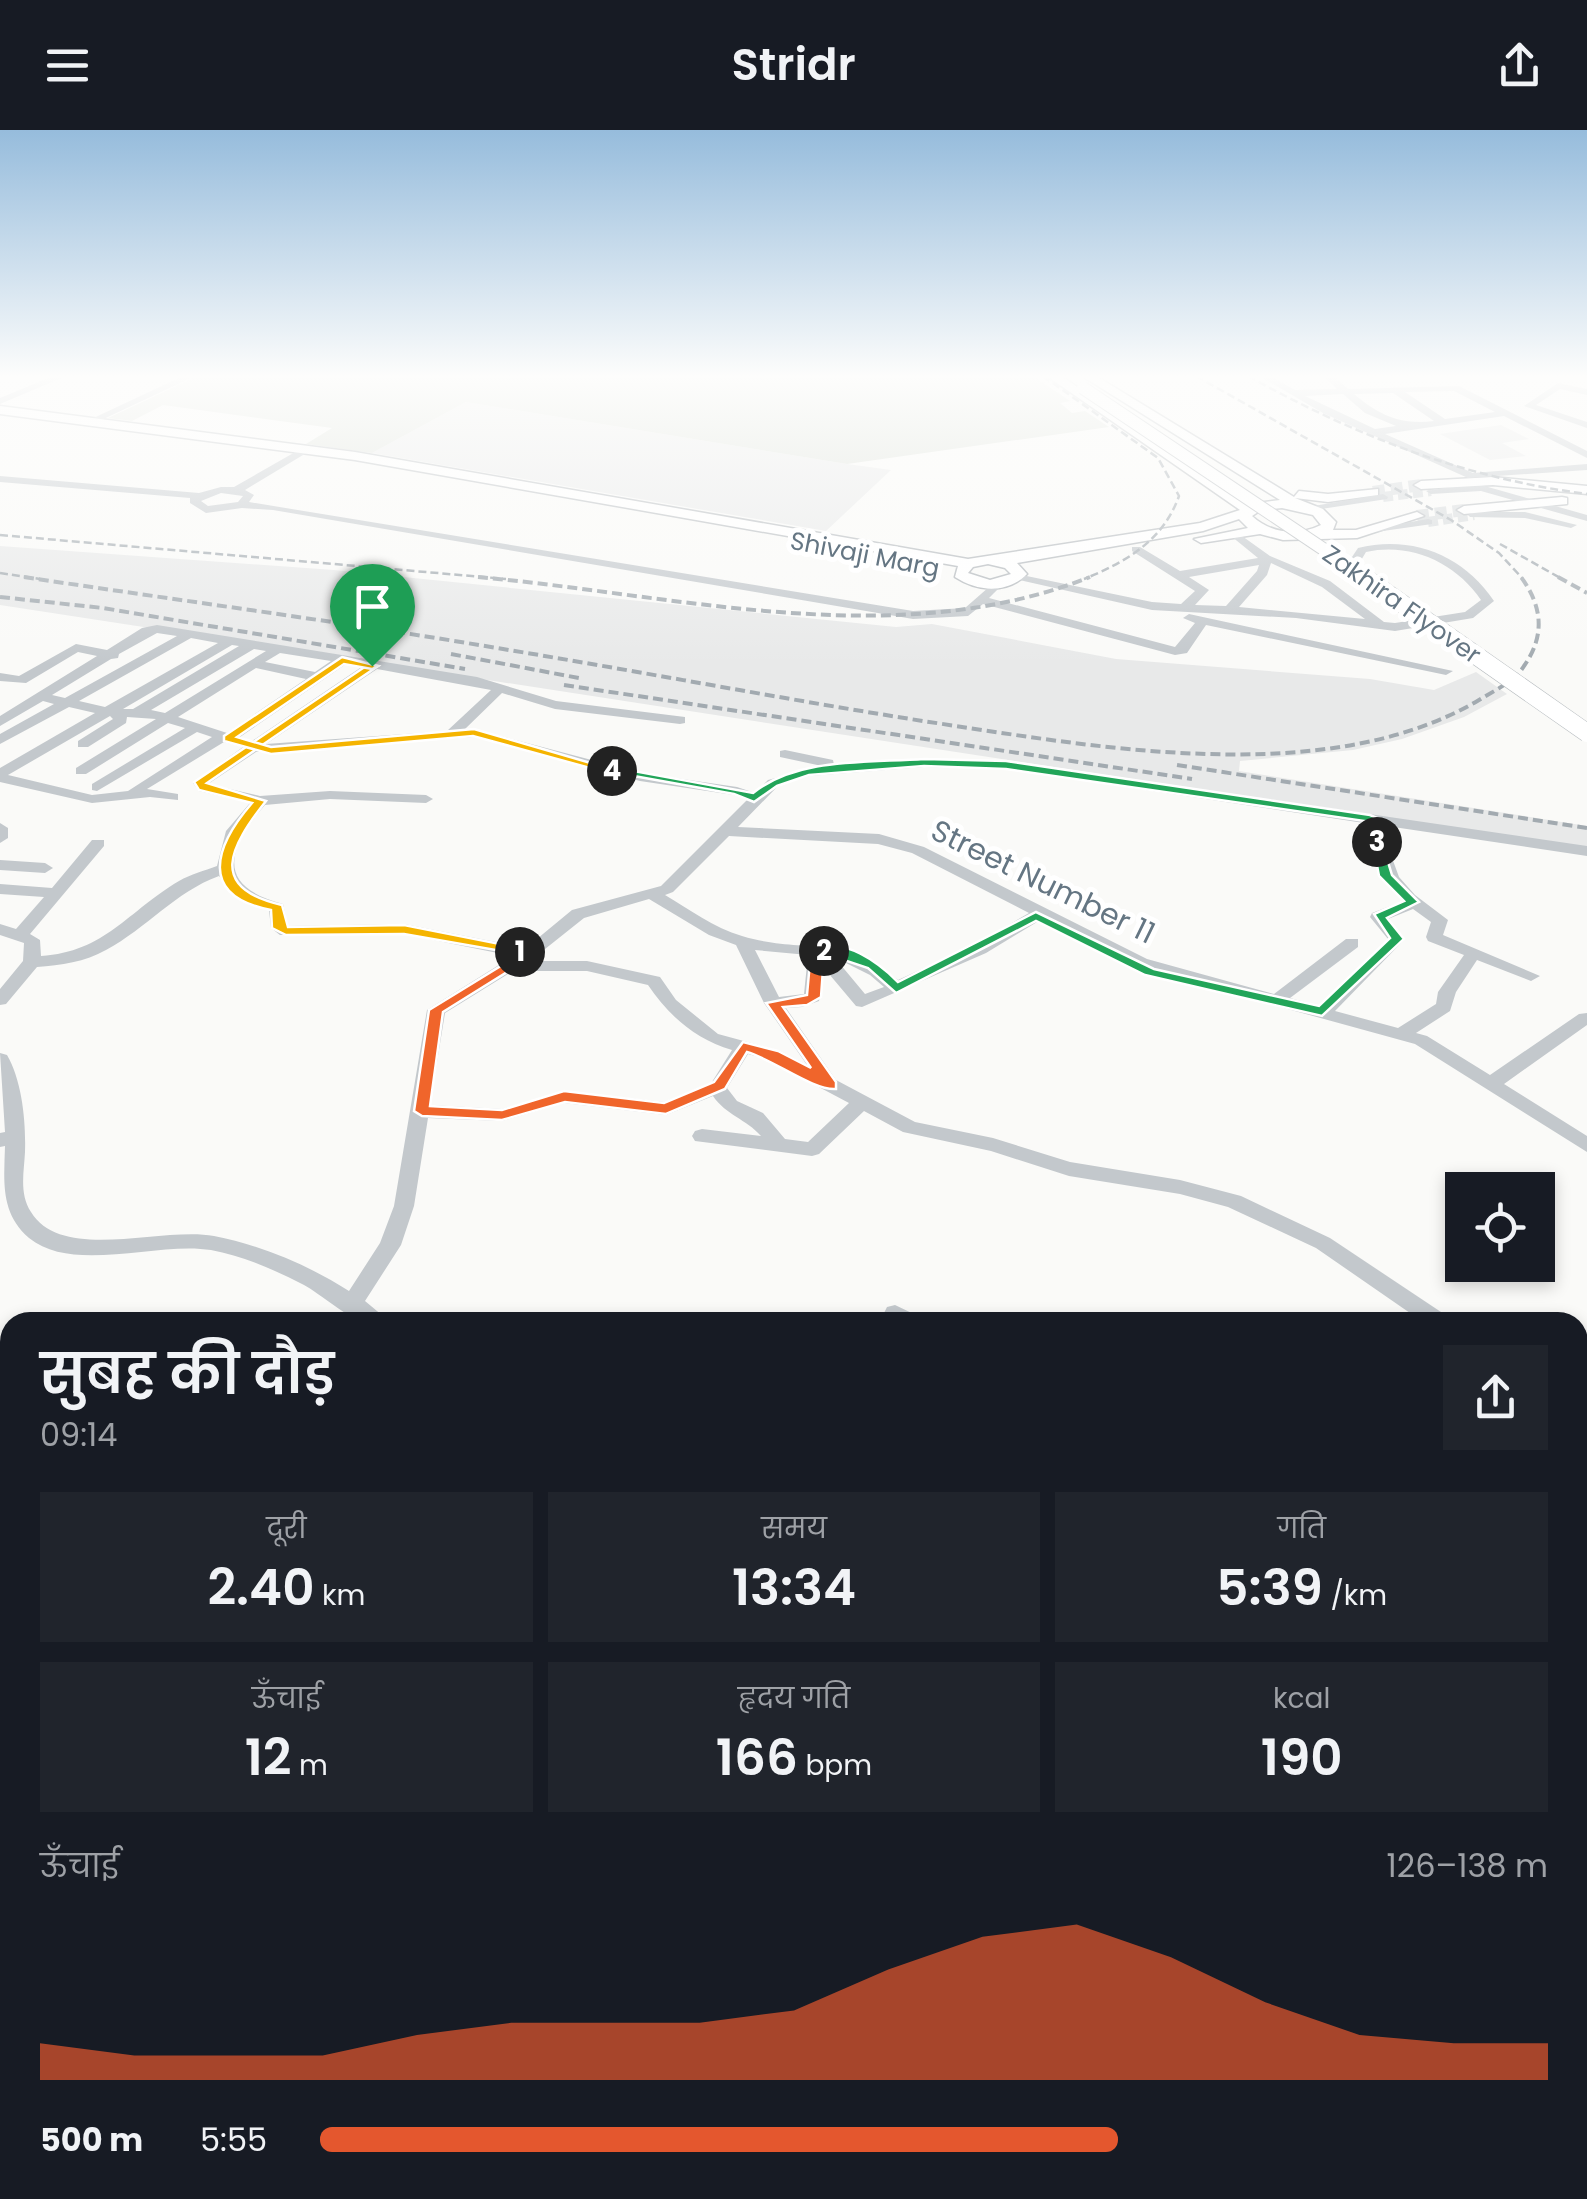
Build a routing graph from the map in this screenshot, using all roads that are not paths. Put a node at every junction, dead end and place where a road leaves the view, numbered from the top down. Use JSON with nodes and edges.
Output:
{"nodes":[{"id":1,"x":267,"y":473,"type":"edge"},
{"id":2,"x":423,"y":473,"type":"edge"},
{"id":3,"x":1192,"y":473,"type":"edge"},
{"id":4,"x":1216,"y":473,"type":"edge"},
{"id":5,"x":1223,"y":473,"type":"edge"},
{"id":6,"x":1238,"y":473,"type":"edge"},
{"id":7,"x":1464,"y":473,"type":"edge"},
{"id":8,"x":1533,"y":473,"type":"edge"},
{"id":9,"x":0,"y":480,"type":"edge"},
{"id":10,"x":1451,"y":482,"type":"junction"},
{"id":11,"x":1256,"y":483,"type":"junction"},
{"id":12,"x":1426,"y":488,"type":"joint"},
{"id":13,"x":1486,"y":488,"type":"junction"},
{"id":14,"x":237,"y":490,"type":"junction"},
{"id":15,"x":1587,"y":490,"type":"edge"},
{"id":16,"x":1378,"y":494,"type":"tunnel mouth"},
{"id":17,"x":197,"y":498,"type":"junction"},
{"id":18,"x":1587,"y":499,"type":"edge"},
{"id":19,"x":1332,"y":500,"type":"junction"},
{"id":20,"x":246,"y":502,"type":"junction"},
{"id":21,"x":1539,"y":502,"type":"junction"},
{"id":22,"x":1302,"y":506,"type":"junction"},
{"id":23,"x":1247,"y":511,"type":"junction"},
{"id":24,"x":1469,"y":513,"type":"joint"},
{"id":25,"x":1587,"y":518,"type":"edge"},
{"id":26,"x":1423,"y":519,"type":"tunnel mouth"},
{"id":27,"x":1587,"y":529,"type":"edge"},
{"id":28,"x":1260,"y":530,"type":"junction"},
{"id":29,"x":1235,"y":534,"type":"junction"},
{"id":30,"x":1314,"y":534,"type":"junction"},
{"id":31,"x":1136,"y":550,"type":"junction"},
{"id":32,"x":1266,"y":558,"type":"junction"},
{"id":33,"x":1356,"y":560,"type":"junction"},
{"id":34,"x":1000,"y":561,"type":"junction"},
{"id":35,"x":965,"y":572,"type":"junction"},
{"id":36,"x":1017,"y":574,"type":"junction"},
{"id":37,"x":1182,"y":574,"type":"junction"},
{"id":38,"x":997,"y":584,"type":"junction"},
{"id":39,"x":982,"y":600,"type":"junction"},
{"id":40,"x":1152,"y":606,"type":"junction"},
{"id":41,"x":1183,"y":609,"type":"junction"},
{"id":42,"x":1228,"y":612,"type":"junction"},
{"id":43,"x":1202,"y":622,"type":"junction"},
{"id":44,"x":1381,"y":626,"type":"junction"},
{"id":45,"x":188,"y":634,"type":"junction"},
{"id":46,"x":208,"y":638,"type":"junction"},
{"id":47,"x":228,"y":642,"type":"junction"},
{"id":48,"x":249,"y":646,"type":"junction"},
{"id":49,"x":276,"y":650,"type":"junction"},
{"id":50,"x":113,"y":654,"type":"junction"},
{"id":51,"x":342,"y":660,"type":"junction"},
{"id":52,"x":254,"y":664,"type":"junction"},
{"id":53,"x":372,"y":666,"type":"junction"},
{"id":54,"x":1446,"y":671,"type":"dead end"},
{"id":55,"x":0,"y":677,"type":"edge"},
{"id":56,"x":318,"y":677,"type":"junction"},
{"id":57,"x":21,"y":680,"type":"junction"},
{"id":58,"x":0,"y":691,"type":"edge"},
{"id":59,"x":497,"y":691,"type":"junction"},
{"id":60,"x":42,"y":697,"type":"junction"},
{"id":61,"x":67,"y":703,"type":"junction"},
{"id":62,"x":278,"y":704,"type":"junction"},
{"id":63,"x":89,"y":708,"type":"junction"},
{"id":64,"x":308,"y":710,"type":"junction"},
{"id":65,"x":112,"y":712,"type":"junction"},
{"id":66,"x":136,"y":713,"type":"junction"},
{"id":67,"x":167,"y":718,"type":"junction"},
{"id":68,"x":1587,"y":718,"type":"edge"},
{"id":69,"x":680,"y":720,"type":"dead end"},
{"id":70,"x":0,"y":722,"type":"edge"},
{"id":71,"x":196,"y":728,"type":"junction"},
{"id":72,"x":454,"y":731,"type":"junction"},
{"id":73,"x":1587,"y":733,"type":"edge"},
{"id":74,"x":225,"y":738,"type":"junction"},
{"id":75,"x":0,"y":740,"type":"edge"},
{"id":76,"x":83,"y":744,"type":"dead end"},
{"id":77,"x":254,"y":748,"type":"junction"},
{"id":78,"x":785,"y":754,"type":"dead end"},
{"id":79,"x":104,"y":757,"type":"junction"},
{"id":80,"x":0,"y":758,"type":"edge"},
{"id":81,"x":133,"y":766,"type":"junction"},
{"id":82,"x":844,"y":768,"type":"junction"},
{"id":83,"x":81,"y":771,"type":"dead end"},
{"id":84,"x":160,"y":774,"type":"junction"},
{"id":85,"x":0,"y":776,"type":"edge"},
{"id":86,"x":97,"y":787,"type":"dead end"},
{"id":87,"x":134,"y":790,"type":"dead end"},
{"id":88,"x":172,"y":797,"type":"dead end"},
{"id":89,"x":754,"y":798,"type":"junction"},
{"id":90,"x":426,"y":800,"type":"dead end"},
{"id":91,"x":260,"y":801,"type":"junction"},
{"id":92,"x":1370,"y":818,"type":"junction"},
{"id":93,"x":0,"y":828,"type":"edge"},
{"id":94,"x":722,"y":834,"type":"junction"},
{"id":95,"x":0,"y":838,"type":"edge"},
{"id":96,"x":98,"y":843,"type":"dead end"},
{"id":97,"x":1587,"y":851,"type":"edge"},
{"id":98,"x":0,"y":865,"type":"edge"},
{"id":99,"x":45,"y":868,"type":"dead end"},
{"id":100,"x":224,"y":869,"type":"junction"},
{"id":101,"x":0,"y":889,"type":"edge"},
{"id":102,"x":56,"y":893,"type":"junction"},
{"id":103,"x":654,"y":895,"type":"junction"},
{"id":104,"x":1413,"y":902,"type":"junction"},
{"id":105,"x":1039,"y":914,"type":"junction"},
{"id":106,"x":0,"y":929,"type":"edge"},
{"id":107,"x":22,"y":933,"type":"junction"},
{"id":108,"x":742,"y":942,"type":"junction"},
{"id":109,"x":1352,"y":942,"type":"dead end"},
{"id":110,"x":824,"y":951,"type":"junction"},
{"id":111,"x":1474,"y":953,"type":"junction"},
{"id":112,"x":530,"y":954,"type":"junction"},
{"id":113,"x":32,"y":962,"type":"junction"},
{"id":114,"x":509,"y":966,"type":"junction"},
{"id":115,"x":1531,"y":976,"type":"dead end"},
{"id":116,"x":896,"y":988,"type":"junction"},
{"id":117,"x":0,"y":1000,"type":"edge"},
{"id":118,"x":1277,"y":1000,"type":"junction"},
{"id":119,"x":773,"y":1003,"type":"junction"},
{"id":120,"x":1322,"y":1012,"type":"junction"},
{"id":121,"x":1585,"y":1018,"type":"edge"},
{"id":122,"x":1402,"y":1034,"type":"junction"},
{"id":123,"x":743,"y":1046,"type":"junction"},
{"id":124,"x":0,"y":1059,"type":"edge"},
{"id":125,"x":1490,"y":1084,"type":"junction"},
{"id":126,"x":830,"y":1085,"type":"junction"},
{"id":127,"x":716,"y":1087,"type":"junction"},
{"id":128,"x":862,"y":1102,"type":"junction"},
{"id":129,"x":422,"y":1111,"type":"junction"},
{"id":130,"x":1582,"y":1135,"type":"edge"},
{"id":131,"x":702,"y":1136,"type":"dead end"},
{"id":132,"x":8,"y":1139,"type":"edge"},
{"id":133,"x":779,"y":1145,"type":"junction"},
{"id":134,"x":352,"y":1303,"type":"junction"},
{"id":135,"x":363,"y":1312,"type":"edge"},
{"id":136,"x":1425,"y":1312,"type":"edge"}],
"edges":[{"from":1,"to":14,"type":"street"},
{"from":2,"to":35,"type":"main road","name":"Shivaji Marg"},
{"from":3,"to":23,"type":"main road"},
{"from":4,"to":73,"type":"main road","name":"Zakhira Flyover","bridge":true},
{"from":5,"to":33,"type":"main road","name":"Zakhira Flyover","bridge":true},
{"from":6,"to":11,"type":"main road"},
{"from":7,"to":8,"type":"street"},
{"from":9,"to":17,"type":"street"},
{"from":10,"to":12,"type":"main road"},
{"from":10,"to":13,"type":"street"},
{"from":10,"to":15,"type":"main road"},
{"from":11,"to":19,"type":"main road"},
{"from":11,"to":22,"type":"main road"},
{"from":12,"to":13,"type":"street"},
{"from":13,"to":21,"type":"street"},
{"from":14,"to":17,"type":"street"},
{"from":14,"to":20,"type":"street"},
{"from":16,"to":19,"type":"main road"},
{"from":17,"to":20,"type":"street"},
{"from":18,"to":21,"type":"main road"},
{"from":19,"to":22,"type":"street"},
{"from":20,"to":35,"type":"street"},
{"from":20,"to":39,"type":"street"},
{"from":21,"to":24,"type":"main road"},
{"from":21,"to":25,"type":"street"},
{"from":22,"to":23,"type":"main road"},
{"from":22,"to":30,"type":"main road"},
{"from":23,"to":28,"type":"main road"},
{"from":23,"to":34,"type":"main road"},
{"from":24,"to":27,"type":"street"},
{"from":26,"to":30,"type":"main road"},
{"from":28,"to":29,"type":"main road"},
{"from":28,"to":30,"type":"main road"},
{"from":29,"to":31,"type":"main road"},
{"from":29,"to":32,"type":"street"},
{"from":31,"to":36,"type":"main road"},
{"from":31,"to":37,"type":"street"},
{"from":32,"to":37,"type":"street"},
{"from":32,"to":42,"type":"street"},
{"from":32,"to":44,"type":"street"},
{"from":33,"to":44,"type":"street"},
{"from":33,"to":68,"type":"main road","name":"Zakhira Flyover"},
{"from":34,"to":35,"type":"main road"},
{"from":34,"to":36,"type":"main road"},
{"from":35,"to":38,"type":"main road"},
{"from":36,"to":38,"type":"main road"},
{"from":36,"to":40,"type":"street"},
{"from":37,"to":41,"type":"street"},
{"from":38,"to":39,"type":"street"},
{"from":39,"to":43,"type":"street"},
{"from":40,"to":41,"type":"street"},
{"from":40,"to":43,"type":"street"},
{"from":41,"to":42,"type":"street"},
{"from":42,"to":44,"type":"street"},
{"from":43,"to":54,"type":"street"},
{"from":45,"to":46,"type":"street"},
{"from":45,"to":50,"type":"street"},
{"from":45,"to":61,"type":"street"},
{"from":46,"to":47,"type":"street"},
{"from":46,"to":63,"type":"street"},
{"from":47,"to":48,"type":"street"},
{"from":47,"to":65,"type":"street"},
{"from":48,"to":49,"type":"street"},
{"from":48,"to":66,"type":"street"},
{"from":49,"to":51,"type":"street"},
{"from":49,"to":52,"type":"street"},
{"from":50,"to":57,"type":"street"},
{"from":50,"to":60,"type":"street"},
{"from":51,"to":53,"type":"street"},
{"from":51,"to":56,"type":"street"},
{"from":52,"to":56,"type":"street"},
{"from":52,"to":67,"type":"street"},
{"from":53,"to":59,"type":"street"},
{"from":53,"to":64,"type":"street"},
{"from":55,"to":57,"type":"street"},
{"from":56,"to":62,"type":"street"},
{"from":57,"to":58,"type":"street"},
{"from":59,"to":69,"type":"street"},
{"from":59,"to":72,"type":"street"},
{"from":60,"to":61,"type":"street"},
{"from":60,"to":70,"type":"street"},
{"from":61,"to":63,"type":"street"},
{"from":61,"to":75,"type":"street"},
{"from":62,"to":64,"type":"street"},
{"from":62,"to":74,"type":"street"},
{"from":63,"to":65,"type":"street"},
{"from":63,"to":80,"type":"street"},
{"from":64,"to":77,"type":"street"},
{"from":65,"to":66,"type":"street"},
{"from":65,"to":76,"type":"street"},
{"from":65,"to":85,"type":"street"},
{"from":66,"to":67,"type":"street"},
{"from":67,"to":71,"type":"street"},
{"from":67,"to":79,"type":"street"},
{"from":71,"to":74,"type":"street"},
{"from":71,"to":81,"type":"street"},
{"from":72,"to":77,"type":"street"},
{"from":72,"to":89,"type":"street"},
{"from":74,"to":77,"type":"street"},
{"from":74,"to":84,"type":"street"},
{"from":77,"to":91,"type":"street"},
{"from":78,"to":82,"type":"street"},
{"from":79,"to":81,"type":"street"},
{"from":79,"to":83,"type":"street"},
{"from":81,"to":84,"type":"street"},
{"from":81,"to":86,"type":"street"},
{"from":82,"to":89,"type":"street"},
{"from":82,"to":92,"type":"street"},
{"from":84,"to":87,"type":"street"},
{"from":85,"to":88,"type":"street"},
{"from":89,"to":94,"type":"street"},
{"from":90,"to":91,"type":"street"},
{"from":91,"to":100,"type":"street"},
{"from":92,"to":97,"type":"street"},
{"from":92,"to":104,"type":"street"},
{"from":93,"to":95,"type":"street"},
{"from":94,"to":103,"type":"street"},
{"from":94,"to":105,"type":"street","name":"Street Number 11"},
{"from":96,"to":102,"type":"street"},
{"from":98,"to":99,"type":"street"},
{"from":100,"to":112,"type":"street"},
{"from":100,"to":113,"type":"street"},
{"from":101,"to":102,"type":"street"},
{"from":102,"to":107,"type":"street"},
{"from":103,"to":108,"type":"street"},
{"from":103,"to":112,"type":"street"},
{"from":104,"to":111,"type":"street"},
{"from":104,"to":120,"type":"street"},
{"from":105,"to":116,"type":"street"},
{"from":105,"to":118,"type":"street","name":"Street Number 11"},
{"from":106,"to":107,"type":"street"},
{"from":107,"to":113,"type":"street"},
{"from":108,"to":110,"type":"street"},
{"from":108,"to":119,"type":"street"},
{"from":109,"to":118,"type":"street"},
{"from":110,"to":116,"type":"street"},
{"from":110,"to":116,"type":"street"},
{"from":110,"to":119,"type":"street"},
{"from":111,"to":115,"type":"street"},
{"from":111,"to":122,"type":"street"},
{"from":112,"to":114,"type":"street"},
{"from":113,"to":117,"type":"street"},
{"from":114,"to":123,"type":"street"},
{"from":114,"to":129,"type":"street"},
{"from":118,"to":120,"type":"street","name":"Street Number 11"},
{"from":119,"to":126,"type":"street"},
{"from":120,"to":122,"type":"street","name":"Street Number 11"},
{"from":121,"to":125,"type":"street"},
{"from":122,"to":125,"type":"street","name":"Street Number 11"},
{"from":123,"to":126,"type":"street"},
{"from":123,"to":127,"type":"street"},
{"from":124,"to":132,"type":"street"},
{"from":125,"to":130,"type":"street","name":"Street Number 11"},
{"from":126,"to":128,"type":"street"},
{"from":127,"to":129,"type":"street"},
{"from":127,"to":133,"type":"street"},
{"from":128,"to":133,"type":"street"},
{"from":128,"to":136,"type":"street"},
{"from":129,"to":134,"type":"street"},
{"from":131,"to":133,"type":"street"},
{"from":132,"to":134,"type":"street"},
{"from":134,"to":135,"type":"street"}]}
